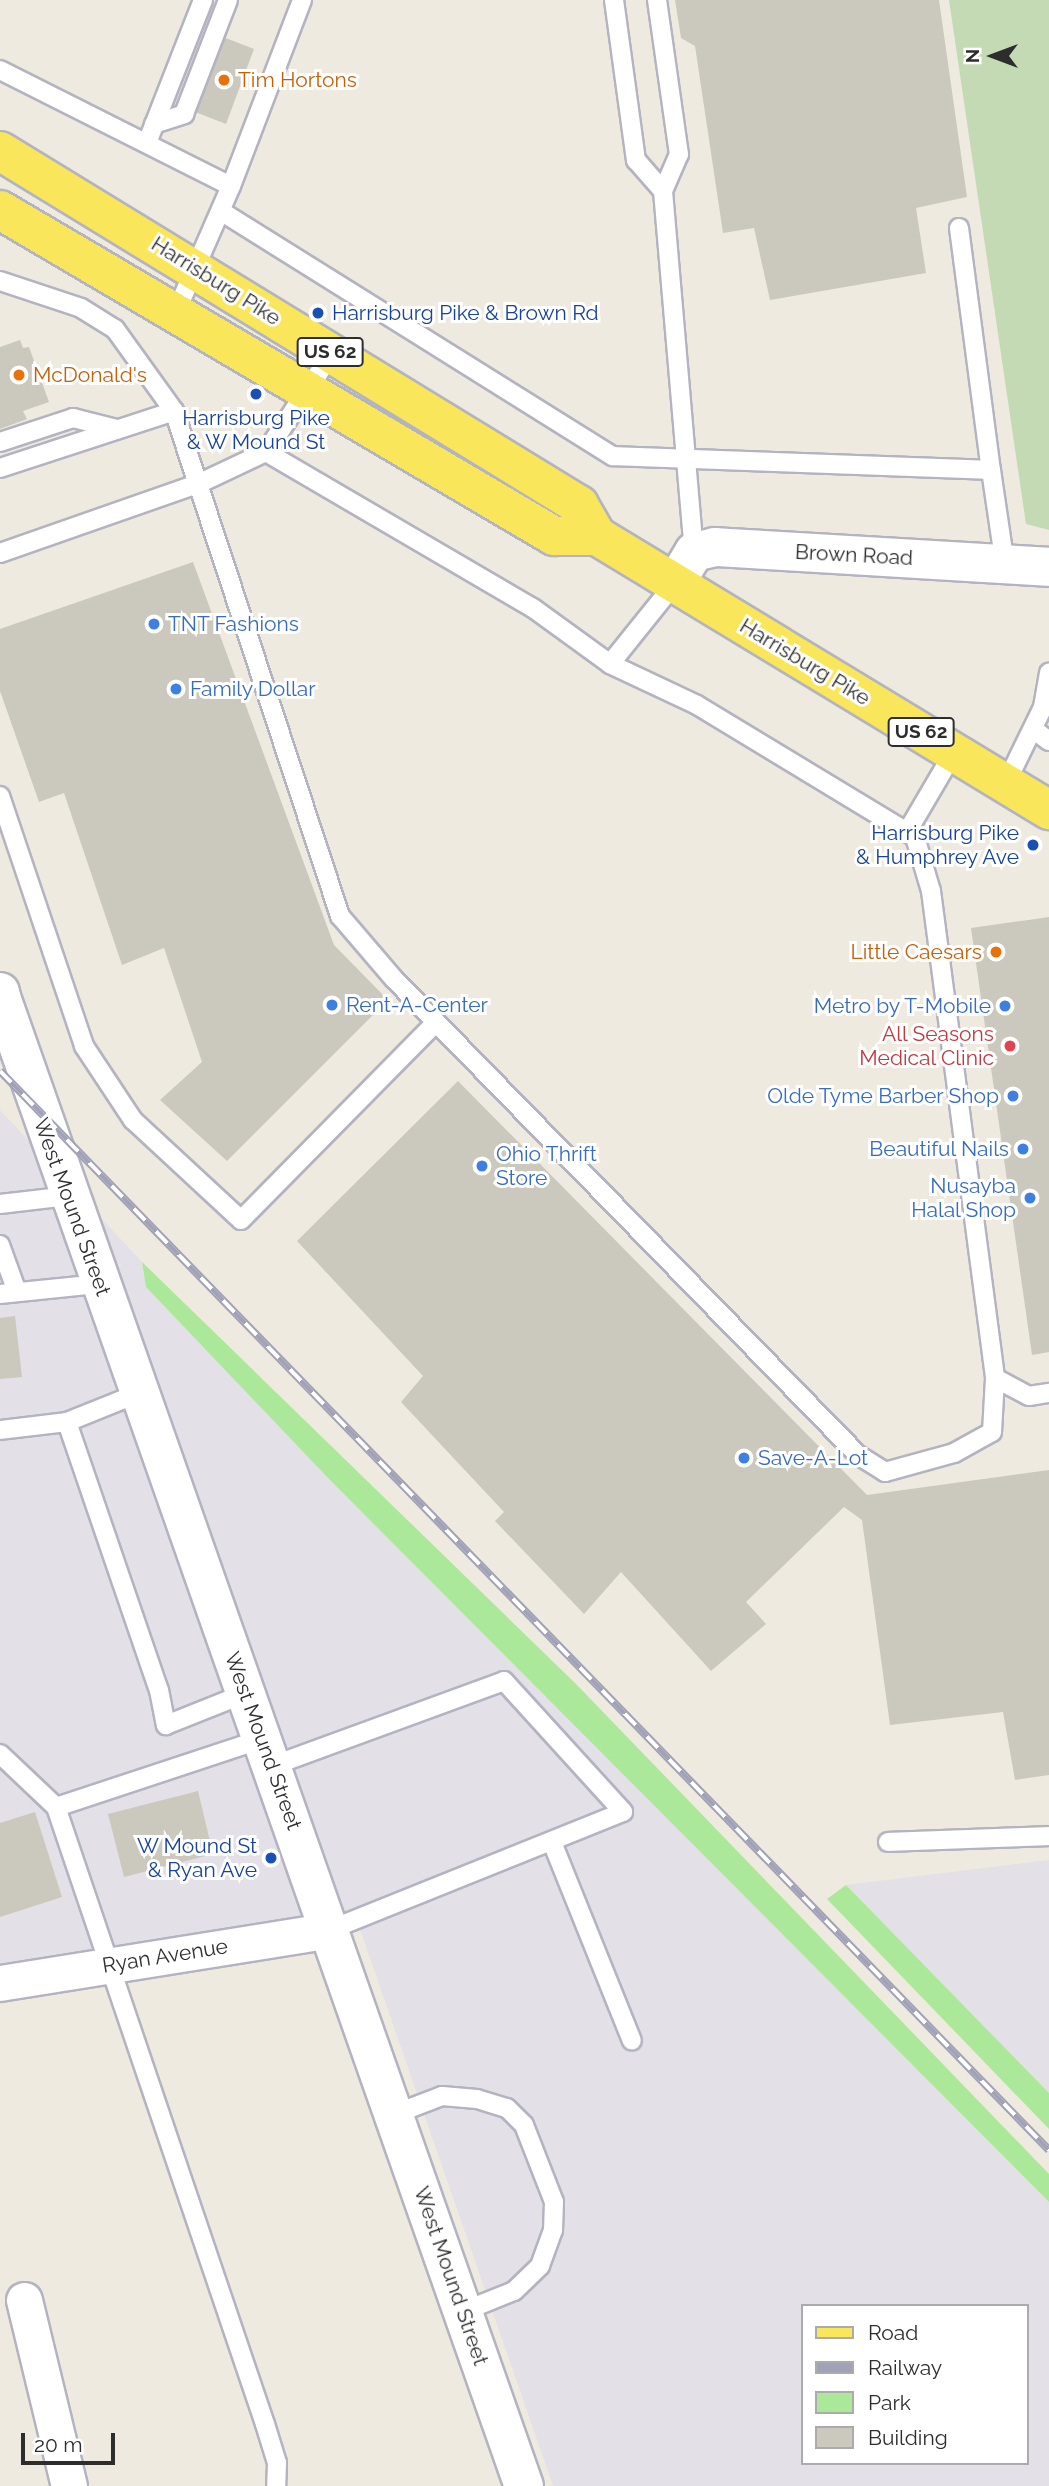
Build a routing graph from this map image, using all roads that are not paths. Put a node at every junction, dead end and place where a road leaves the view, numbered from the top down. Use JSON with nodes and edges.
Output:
{"nodes":[{"id":1,"x":203,"y":0,"type":"edge"},
{"id":2,"x":228,"y":0,"type":"edge"},
{"id":3,"x":289,"y":0,"type":"edge"},
{"id":4,"x":302,"y":0,"type":"edge"},
{"id":5,"x":614,"y":0,"type":"edge"},
{"id":6,"x":657,"y":0,"type":"edge"},
{"id":7,"x":0,"y":70,"type":"edge"},
{"id":8,"x":155,"y":124,"type":"junction"},
{"id":9,"x":147,"y":144,"type":"junction"},
{"id":10,"x":0,"y":151,"type":"edge"},
{"id":11,"x":240,"y":162,"type":"junction"},
{"id":12,"x":231,"y":186,"type":"junction"},
{"id":13,"x":663,"y":191,"type":"junction"},
{"id":14,"x":0,"y":210,"type":"edge"},
{"id":15,"x":222,"y":212,"type":"junction"},
{"id":16,"x":959,"y":228,"type":"dead end"},
{"id":17,"x":196,"y":267,"type":"junction"},
{"id":18,"x":0,"y":281,"type":"edge"},
{"id":19,"x":175,"y":314,"type":"junction"},
{"id":20,"x":332,"y":353,"type":"junction"},
{"id":21,"x":310,"y":391,"type":"junction"},
{"id":22,"x":174,"y":411,"type":"junction"},
{"id":23,"x":119,"y":429,"type":"junction"},
{"id":24,"x":0,"y":442,"type":"edge"},
{"id":25,"x":266,"y":452,"type":"junction"},
{"id":26,"x":687,"y":458,"type":"junction"},
{"id":27,"x":0,"y":468,"type":"edge"},
{"id":28,"x":991,"y":470,"type":"junction"},
{"id":29,"x":200,"y":484,"type":"junction"},
{"id":30,"x":597,"y":536,"type":"junction"},
{"id":31,"x":0,"y":552,"type":"edge"},
{"id":32,"x":1005,"y":565,"type":"junction"},
{"id":33,"x":1049,"y":565,"type":"edge"},
{"id":34,"x":685,"y":567,"type":"junction"},
{"id":35,"x":610,"y":664,"type":"junction"},
{"id":36,"x":1049,"y":673,"type":"edge"},
{"id":37,"x":1033,"y":729,"type":"junction"},
{"id":38,"x":1049,"y":741,"type":"edge"},
{"id":39,"x":954,"y":752,"type":"junction"},
{"id":40,"x":1006,"y":783,"type":"junction"},
{"id":41,"x":0,"y":796,"type":"edge"},
{"id":42,"x":1049,"y":810,"type":"edge"},
{"id":43,"x":907,"y":832,"type":"junction"},
{"id":44,"x":0,"y":995,"type":"edge"},
{"id":45,"x":436,"y":1022,"type":"junction"},
{"id":46,"x":68,"y":1196,"type":"junction"},
{"id":47,"x":0,"y":1204,"type":"edge"},
{"id":48,"x":0,"y":1245,"type":"edge"},
{"id":49,"x":99,"y":1284,"type":"junction"},
{"id":50,"x":8,"y":1293,"type":"edge"},
{"id":51,"x":995,"y":1378,"type":"junction"},
{"id":52,"x":139,"y":1393,"type":"junction"},
{"id":53,"x":1049,"y":1394,"type":"edge"},
{"id":54,"x":66,"y":1422,"type":"junction"},
{"id":55,"x":0,"y":1430,"type":"edge"},
{"id":56,"x":246,"y":1693,"type":"junction"},
{"id":57,"x":267,"y":1753,"type":"junction"},
{"id":58,"x":0,"y":1754,"type":"edge"},
{"id":59,"x":56,"y":1807,"type":"junction"},
{"id":60,"x":1049,"y":1836,"type":"edge"},
{"id":61,"x":552,"y":1842,"type":"junction"},
{"id":62,"x":888,"y":1842,"type":"dead end"},
{"id":63,"x":330,"y":1930,"type":"junction"},
{"id":64,"x":111,"y":1965,"type":"junction"},
{"id":65,"x":0,"y":1983,"type":"edge"},
{"id":66,"x":632,"y":2041,"type":"dead end"},
{"id":67,"x":395,"y":2114,"type":"junction"},
{"id":68,"x":24,"y":2301,"type":"dead end"},
{"id":69,"x":464,"y":2311,"type":"junction"},
{"id":70,"x":69,"y":2486,"type":"edge"},
{"id":71,"x":276,"y":2486,"type":"edge"},
{"id":72,"x":524,"y":2486,"type":"edge"}],
"edges":[{"from":1,"to":8,"type":"lane"},
{"from":2,"to":8,"type":"lane"},
{"from":3,"to":11,"type":"lane"},
{"from":4,"to":11,"type":"lane"},
{"from":5,"to":13,"type":"lane"},
{"from":6,"to":13,"type":"lane"},
{"from":7,"to":9,"type":"lane"},
{"from":8,"to":9,"type":"lane"},
{"from":9,"to":12,"type":"lane"},
{"from":10,"to":17,"type":"main road","name":"Harrisburg Pike","number":"US 62"},
{"from":11,"to":12,"type":"lane"},
{"from":12,"to":15,"type":"lane"},
{"from":13,"to":26,"type":"lane"},
{"from":14,"to":19,"type":"main road","number":"US 62"},
{"from":15,"to":17,"type":"lane"},
{"from":15,"to":26,"type":"lane"},
{"from":16,"to":28,"type":"lane"},
{"from":17,"to":19,"type":"lane"},
{"from":17,"to":20,"type":"main road","name":"Harrisburg Pike","number":"US 62"},
{"from":18,"to":22,"type":"lane"},
{"from":19,"to":21,"type":"main road","number":"US 62"},
{"from":20,"to":21,"type":"lane"},
{"from":20,"to":30,"type":"main road","name":"Harrisburg Pike","number":"US 62"},
{"from":21,"to":25,"type":"lane"},
{"from":21,"to":30,"type":"main road","number":"US 62"},
{"from":22,"to":23,"type":"lane"},
{"from":22,"to":29,"type":"lane"},
{"from":23,"to":24,"type":"lane"},
{"from":23,"to":27,"type":"lane"},
{"from":25,"to":29,"type":"lane"},
{"from":25,"to":35,"type":"lane"},
{"from":26,"to":28,"type":"lane"},
{"from":26,"to":34,"type":"lane"},
{"from":28,"to":32,"type":"lane"},
{"from":29,"to":31,"type":"lane"},
{"from":29,"to":45,"type":"lane"},
{"from":30,"to":34,"type":"main road","name":"Harrisburg Pike","number":"US 62"},
{"from":32,"to":33,"type":"street","name":"Brown Road"},
{"from":32,"to":34,"type":"street","name":"Brown Road"},
{"from":34,"to":35,"type":"lane"},
{"from":34,"to":39,"type":"main road","name":"Harrisburg Pike","number":"US 62"},
{"from":35,"to":43,"type":"lane"},
{"from":36,"to":37,"type":"lane"},
{"from":37,"to":38,"type":"lane"},
{"from":37,"to":40,"type":"lane"},
{"from":39,"to":40,"type":"main road","name":"Harrisburg Pike","number":"US 62"},
{"from":39,"to":43,"type":"lane"},
{"from":40,"to":42,"type":"main road","name":"Harrisburg Pike","number":"US 62"},
{"from":41,"to":45,"type":"lane"},
{"from":43,"to":51,"type":"lane"},
{"from":44,"to":46,"type":"street","name":"West Mound Street"},
{"from":45,"to":51,"type":"lane"},
{"from":46,"to":47,"type":"lane"},
{"from":46,"to":49,"type":"street","name":"West Mound Street"},
{"from":48,"to":50,"type":"lane"},
{"from":49,"to":50,"type":"lane"},
{"from":49,"to":52,"type":"street","name":"West Mound Street"},
{"from":51,"to":53,"type":"lane"},
{"from":52,"to":54,"type":"lane"},
{"from":52,"to":56,"type":"street","name":"West Mound Street"},
{"from":54,"to":55,"type":"lane"},
{"from":54,"to":56,"type":"lane"},
{"from":56,"to":57,"type":"street","name":"West Mound Street"},
{"from":57,"to":59,"type":"lane"},
{"from":57,"to":61,"type":"lane"},
{"from":57,"to":63,"type":"street","name":"West Mound Street"},
{"from":58,"to":59,"type":"lane"},
{"from":59,"to":64,"type":"lane"},
{"from":60,"to":62,"type":"lane"},
{"from":61,"to":63,"type":"lane"},
{"from":61,"to":66,"type":"lane"},
{"from":63,"to":64,"type":"street","name":"Ryan Avenue"},
{"from":63,"to":67,"type":"street","name":"West Mound Street"},
{"from":64,"to":65,"type":"street","name":"Ryan Avenue"},
{"from":64,"to":71,"type":"lane"},
{"from":67,"to":69,"type":"street","name":"West Mound Street"},
{"from":67,"to":69,"type":"lane"},
{"from":68,"to":70,"type":"street"},
{"from":69,"to":72,"type":"street","name":"West Mound Street"}]}
